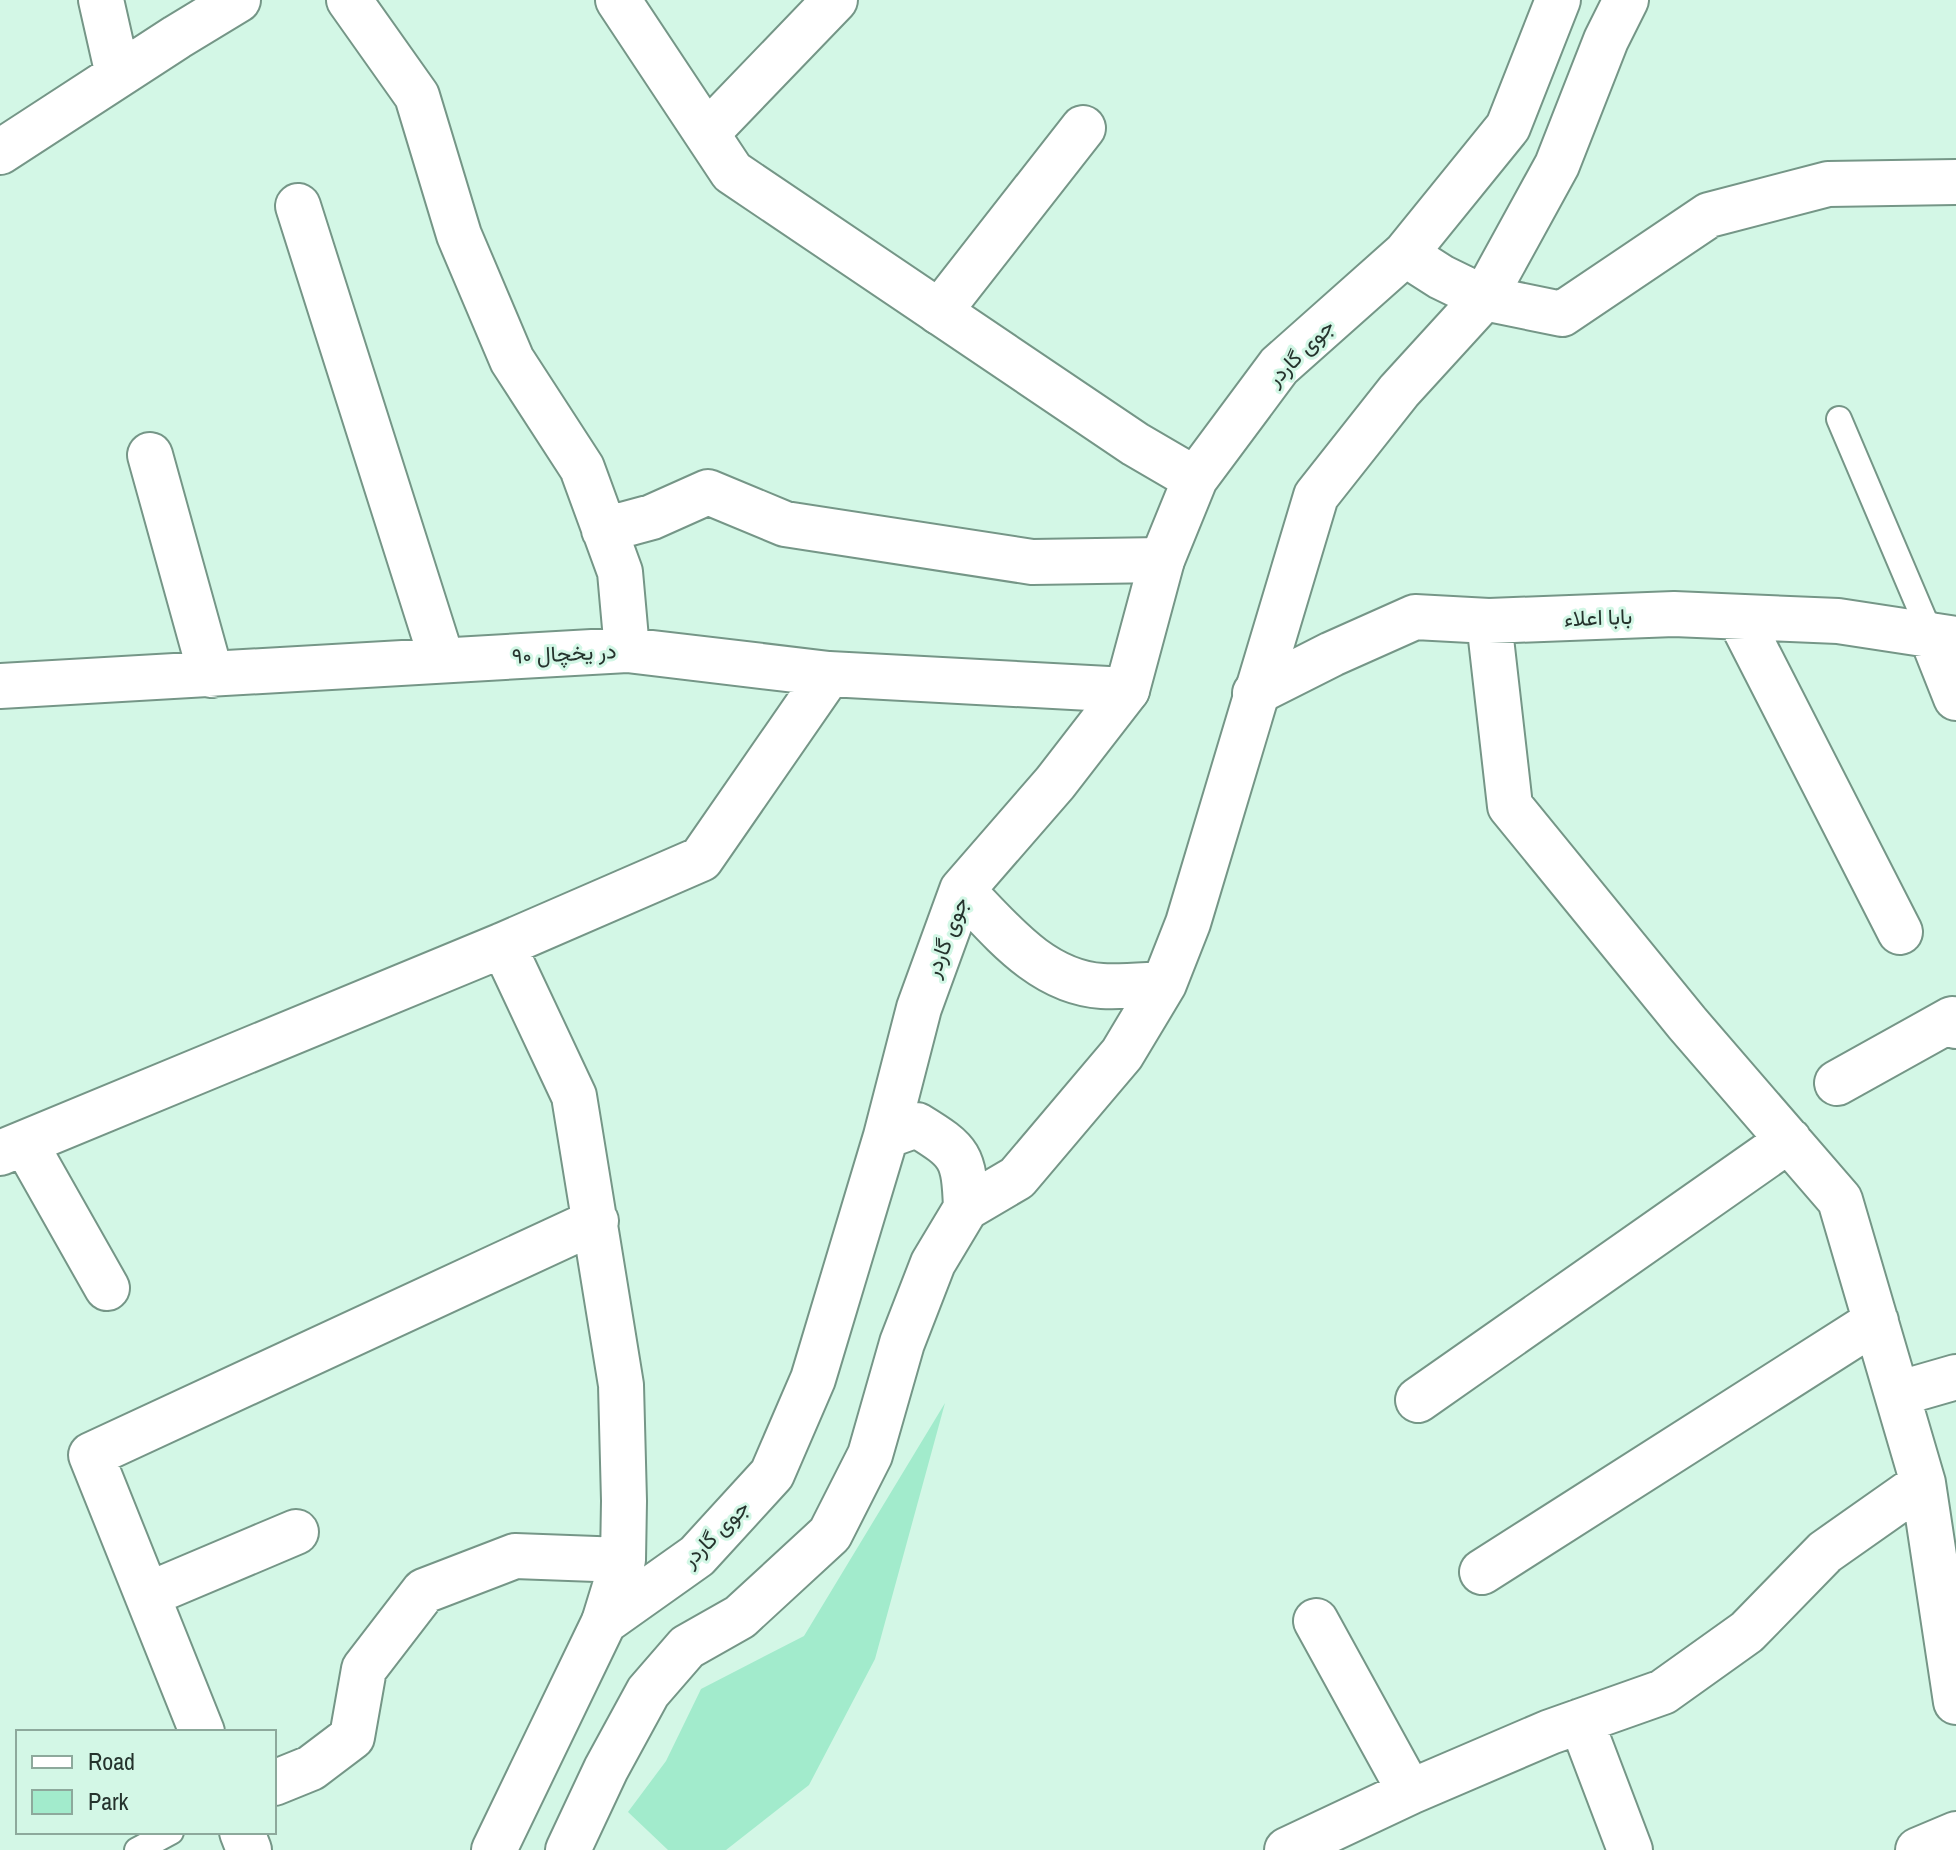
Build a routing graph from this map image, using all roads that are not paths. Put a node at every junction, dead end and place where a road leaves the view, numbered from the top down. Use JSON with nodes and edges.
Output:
{"nodes":[{"id":1,"x":101,"y":0,"type":"edge"},
{"id":2,"x":238,"y":0,"type":"edge"},
{"id":3,"x":349,"y":0,"type":"edge"},
{"id":4,"x":618,"y":0,"type":"edge"},
{"id":5,"x":835,"y":0,"type":"edge"},
{"id":6,"x":1558,"y":0,"type":"edge"},
{"id":7,"x":1626,"y":0,"type":"edge"},
{"id":8,"x":118,"y":75,"type":"junction"},
{"id":9,"x":1083,"y":128,"type":"dead end"},
{"id":10,"x":707,"y":133,"type":"junction"},
{"id":11,"x":0,"y":152,"type":"edge"},
{"id":12,"x":1956,"y":182,"type":"edge"},
{"id":13,"x":298,"y":206,"type":"dead end"},
{"id":14,"x":1405,"y":254,"type":"junction"},
{"id":15,"x":1484,"y":298,"type":"junction"},
{"id":16,"x":939,"y":312,"type":"junction"},
{"id":17,"x":1839,"y":419,"type":"dead end"},
{"id":18,"x":150,"y":455,"type":"dead end"},
{"id":19,"x":1195,"y":479,"type":"junction"},
{"id":20,"x":604,"y":530,"type":"junction"},
{"id":21,"x":1162,"y":560,"type":"junction"},
{"id":22,"x":1739,"y":617,"type":"junction"},
{"id":23,"x":1489,"y":621,"type":"junction"},
{"id":24,"x":1944,"y":637,"type":"edge"},
{"id":25,"x":627,"y":650,"type":"junction"},
{"id":26,"x":442,"y":660,"type":"junction"},
{"id":27,"x":829,"y":674,"type":"junction"},
{"id":28,"x":211,"y":675,"type":"junction"},
{"id":29,"x":0,"y":686,"type":"edge"},
{"id":30,"x":1127,"y":690,"type":"junction"},
{"id":31,"x":1255,"y":693,"type":"junction"},
{"id":32,"x":1956,"y":698,"type":"edge"},
{"id":33,"x":962,"y":890,"type":"junction"},
{"id":34,"x":1900,"y":932,"type":"dead end"},
{"id":35,"x":503,"y":945,"type":"junction"},
{"id":36,"x":1164,"y":984,"type":"junction"},
{"id":37,"x":1956,"y":1026,"type":"edge"},
{"id":38,"x":1837,"y":1083,"type":"dead end"},
{"id":39,"x":886,"y":1136,"type":"junction"},
{"id":40,"x":1789,"y":1140,"type":"junction"},
{"id":41,"x":12,"y":1148,"type":"edge"},
{"id":42,"x":966,"y":1208,"type":"junction"},
{"id":43,"x":596,"y":1221,"type":"junction"},
{"id":44,"x":107,"y":1288,"type":"dead end"},
{"id":45,"x":1876,"y":1321,"type":"junction"},
{"id":46,"x":1956,"y":1377,"type":"edge"},
{"id":47,"x":1897,"y":1394,"type":"junction"},
{"id":48,"x":1418,"y":1400,"type":"dead end"},
{"id":49,"x":1923,"y":1483,"type":"junction"},
{"id":50,"x":296,"y":1532,"type":"dead end"},
{"id":51,"x":1943,"y":1533,"type":"edge"},
{"id":52,"x":623,"y":1560,"type":"junction"},
{"id":53,"x":1482,"y":1572,"type":"dead end"},
{"id":54,"x":147,"y":1595,"type":"junction"},
{"id":55,"x":1316,"y":1621,"type":"dead end"},
{"id":56,"x":604,"y":1622,"type":"junction"},
{"id":57,"x":1956,"y":1702,"type":"edge"},
{"id":58,"x":1581,"y":1721,"type":"junction"},
{"id":59,"x":201,"y":1730,"type":"edge"},
{"id":60,"x":276,"y":1782,"type":"edge"},
{"id":61,"x":1410,"y":1792,"type":"junction"},
{"id":62,"x":167,"y":1834,"type":"edge"},
{"id":63,"x":1956,"y":1834,"type":"edge"},
{"id":64,"x":137,"y":1850,"type":"edge"},
{"id":65,"x":494,"y":1850,"type":"edge"},
{"id":66,"x":568,"y":1850,"type":"edge"},
{"id":67,"x":1287,"y":1850,"type":"edge"},
{"id":68,"x":1630,"y":1850,"type":"edge"},
{"id":69,"x":1918,"y":1850,"type":"edge"}],
"edges":[{"from":1,"to":8,"type":"street"},
{"from":2,"to":8,"type":"street"},
{"from":3,"to":20,"type":"street"},
{"from":4,"to":10,"type":"street"},
{"from":5,"to":10,"type":"street"},
{"from":6,"to":14,"type":"street","name":"جوی گاردر"},
{"from":7,"to":15,"type":"street"},
{"from":8,"to":11,"type":"street"},
{"from":9,"to":16,"type":"street"},
{"from":10,"to":16,"type":"street"},
{"from":12,"to":15,"type":"street"},
{"from":13,"to":26,"type":"street"},
{"from":14,"to":15,"type":"street"},
{"from":14,"to":19,"type":"street","name":"جوی گاردر"},
{"from":15,"to":31,"type":"street"},
{"from":16,"to":19,"type":"street"},
{"from":17,"to":24,"type":"lane"},
{"from":18,"to":28,"type":"street"},
{"from":19,"to":21,"type":"street","name":"جوی گاردر"},
{"from":20,"to":21,"type":"street"},
{"from":20,"to":25,"type":"street"},
{"from":21,"to":30,"type":"street","name":"جوی گاردر"},
{"from":22,"to":23,"type":"street","name":"بابا اعلاء"},
{"from":22,"to":24,"type":"street","name":"بابا اعلاء"},
{"from":22,"to":34,"type":"street"},
{"from":23,"to":31,"type":"street","name":"بابا اعلاء"},
{"from":23,"to":40,"type":"street"},
{"from":24,"to":32,"type":"street"},
{"from":25,"to":26,"type":"street","name":"در یخچال ۹۰"},
{"from":25,"to":27,"type":"street","name":"در یخچال ۹۰"},
{"from":26,"to":28,"type":"street","name":"در یخچال ۹۰"},
{"from":27,"to":30,"type":"street","name":"در یخچال ۹۰"},
{"from":27,"to":35,"type":"street"},
{"from":28,"to":29,"type":"street","name":"در یخچال ۹۰"},
{"from":30,"to":33,"type":"street","name":"جوی گاردر"},
{"from":31,"to":36,"type":"street"},
{"from":33,"to":36,"type":"street"},
{"from":33,"to":39,"type":"street","name":"جوی گاردر"},
{"from":35,"to":41,"type":"street"},
{"from":35,"to":43,"type":"street"},
{"from":36,"to":42,"type":"street"},
{"from":37,"to":38,"type":"street"},
{"from":39,"to":42,"type":"street"},
{"from":39,"to":56,"type":"street","name":"جوی گاردر"},
{"from":40,"to":45,"type":"street"},
{"from":40,"to":48,"type":"street"},
{"from":41,"to":44,"type":"street"},
{"from":42,"to":66,"type":"street"},
{"from":43,"to":52,"type":"street"},
{"from":43,"to":54,"type":"street"},
{"from":45,"to":47,"type":"street"},
{"from":45,"to":53,"type":"street"},
{"from":46,"to":47,"type":"street"},
{"from":47,"to":49,"type":"street"},
{"from":49,"to":51,"type":"street"},
{"from":49,"to":58,"type":"street"},
{"from":50,"to":54,"type":"street"},
{"from":51,"to":57,"type":"street"},
{"from":52,"to":56,"type":"street"},
{"from":52,"to":60,"type":"street"},
{"from":54,"to":59,"type":"street"},
{"from":55,"to":61,"type":"street"},
{"from":56,"to":65,"type":"street","name":"جوی گاردر"},
{"from":58,"to":61,"type":"street"},
{"from":58,"to":68,"type":"street"},
{"from":61,"to":67,"type":"street"},
{"from":62,"to":64,"type":"lane"},
{"from":63,"to":69,"type":"street"}]}
